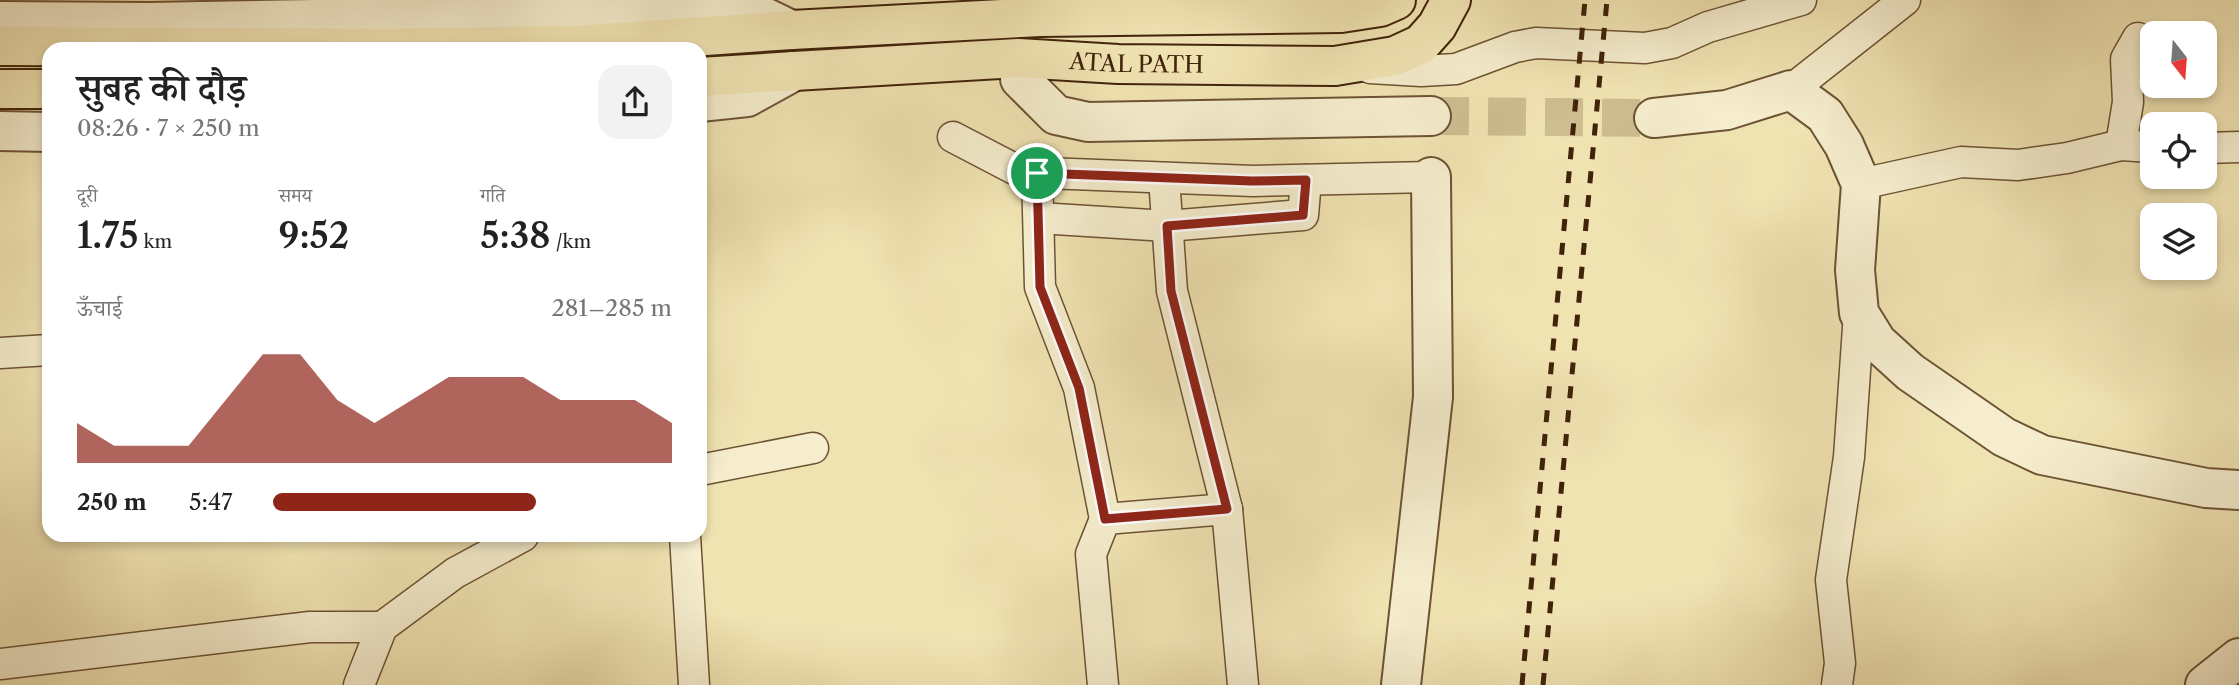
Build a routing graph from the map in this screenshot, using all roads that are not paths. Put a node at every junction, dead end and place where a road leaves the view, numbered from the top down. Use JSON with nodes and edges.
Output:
{"nodes":[{"id":1,"x":1396,"y":0,"type":"edge"},
{"id":2,"x":1451,"y":0,"type":"edge"},
{"id":3,"x":1801,"y":0,"type":"edge"},
{"id":4,"x":1905,"y":0,"type":"edge"},
{"id":5,"x":0,"y":21,"type":"edge"},
{"id":6,"x":791,"y":30,"type":"junction"},
{"id":7,"x":2138,"y":38,"type":"dead end"},
{"id":8,"x":622,"y":42,"type":"edge"},
{"id":9,"x":0,"y":46,"type":"edge"},
{"id":10,"x":42,"y":46,"type":"edge"},
{"id":11,"x":1335,"y":66,"type":"junction"},
{"id":12,"x":1020,"y":79,"type":"dead end"},
{"id":13,"x":707,"y":85,"type":"edge"},
{"id":14,"x":0,"y":89,"type":"edge"},
{"id":15,"x":42,"y":89,"type":"edge"},
{"id":16,"x":1791,"y":90,"type":"junction"},
{"id":17,"x":1431,"y":116,"type":"tunnel mouth"},
{"id":18,"x":1654,"y":118,"type":"tunnel mouth"},
{"id":19,"x":0,"y":131,"type":"edge"},
{"id":20,"x":42,"y":132,"type":"edge"},
{"id":21,"x":953,"y":137,"type":"dead end"},
{"id":22,"x":2121,"y":145,"type":"junction"},
{"id":23,"x":2140,"y":146,"type":"edge"},
{"id":24,"x":2239,"y":147,"type":"edge"},
{"id":25,"x":2217,"y":148,"type":"edge"},
{"id":26,"x":1037,"y":173,"type":"junction"},
{"id":27,"x":1431,"y":177,"type":"joint"},
{"id":28,"x":1164,"y":178,"type":"junction"},
{"id":29,"x":1306,"y":180,"type":"junction"},
{"id":30,"x":1861,"y":184,"type":"junction"},
{"id":31,"x":1039,"y":218,"type":"junction"},
{"id":32,"x":1167,"y":226,"type":"junction"},
{"id":33,"x":1859,"y":313,"type":"junction"},
{"id":34,"x":42,"y":350,"type":"edge"},
{"id":35,"x":0,"y":353,"type":"edge"},
{"id":36,"x":813,"y":448,"type":"dead end"},
{"id":37,"x":707,"y":469,"type":"edge"},
{"id":38,"x":2239,"y":490,"type":"edge"},
{"id":39,"x":1227,"y":509,"type":"junction"},
{"id":40,"x":1105,"y":519,"type":"junction"},
{"id":41,"x":512,"y":542,"type":"edge"},
{"id":42,"x":685,"y":542,"type":"edge"},
{"id":43,"x":382,"y":627,"type":"junction"},
{"id":44,"x":2239,"y":658,"type":"edge"},
{"id":45,"x":0,"y":664,"type":"edge"},
{"id":46,"x":359,"y":685,"type":"edge"},
{"id":47,"x":694,"y":685,"type":"edge"},
{"id":48,"x":1103,"y":685,"type":"edge"},
{"id":49,"x":1243,"y":685,"type":"edge"},
{"id":50,"x":1401,"y":685,"type":"edge"},
{"id":51,"x":1837,"y":685,"type":"edge"},
{"id":52,"x":2205,"y":685,"type":"edge"}],
"edges":[{"from":1,"to":6,"type":"main road","name":"ATAL PATH"},
{"from":2,"to":11,"type":"main road","name":"ATAL PATH"},
{"from":3,"to":11,"type":"street"},
{"from":4,"to":16,"type":"street"},
{"from":5,"to":6,"type":"street"},
{"from":6,"to":8,"type":"main road","name":"ATAL PATH"},
{"from":7,"to":22,"type":"street"},
{"from":9,"to":10,"type":"main road","name":"ATAL PATH"},
{"from":11,"to":13,"type":"main road","name":"ATAL PATH"},
{"from":12,"to":17,"type":"street"},
{"from":14,"to":15,"type":"main road"},
{"from":16,"to":18,"type":"street"},
{"from":16,"to":30,"type":"street"},
{"from":19,"to":20,"type":"street"},
{"from":21,"to":26,"type":"street"},
{"from":22,"to":23,"type":"street"},
{"from":22,"to":30,"type":"street"},
{"from":24,"to":25,"type":"street"},
{"from":26,"to":28,"type":"street"},
{"from":26,"to":31,"type":"street"},
{"from":27,"to":29,"type":"street"},
{"from":27,"to":50,"type":"street"},
{"from":28,"to":29,"type":"street"},
{"from":28,"to":32,"type":"street"},
{"from":29,"to":32,"type":"street"},
{"from":30,"to":33,"type":"street"},
{"from":31,"to":32,"type":"street"},
{"from":31,"to":40,"type":"street"},
{"from":32,"to":39,"type":"street"},
{"from":33,"to":38,"type":"street"},
{"from":33,"to":51,"type":"street"},
{"from":34,"to":35,"type":"street"},
{"from":36,"to":37,"type":"street"},
{"from":39,"to":40,"type":"street"},
{"from":39,"to":49,"type":"street"},
{"from":40,"to":48,"type":"street"},
{"from":41,"to":43,"type":"street"},
{"from":42,"to":47,"type":"street"},
{"from":43,"to":45,"type":"street"},
{"from":43,"to":46,"type":"street"},
{"from":44,"to":52,"type":"street"}]}
